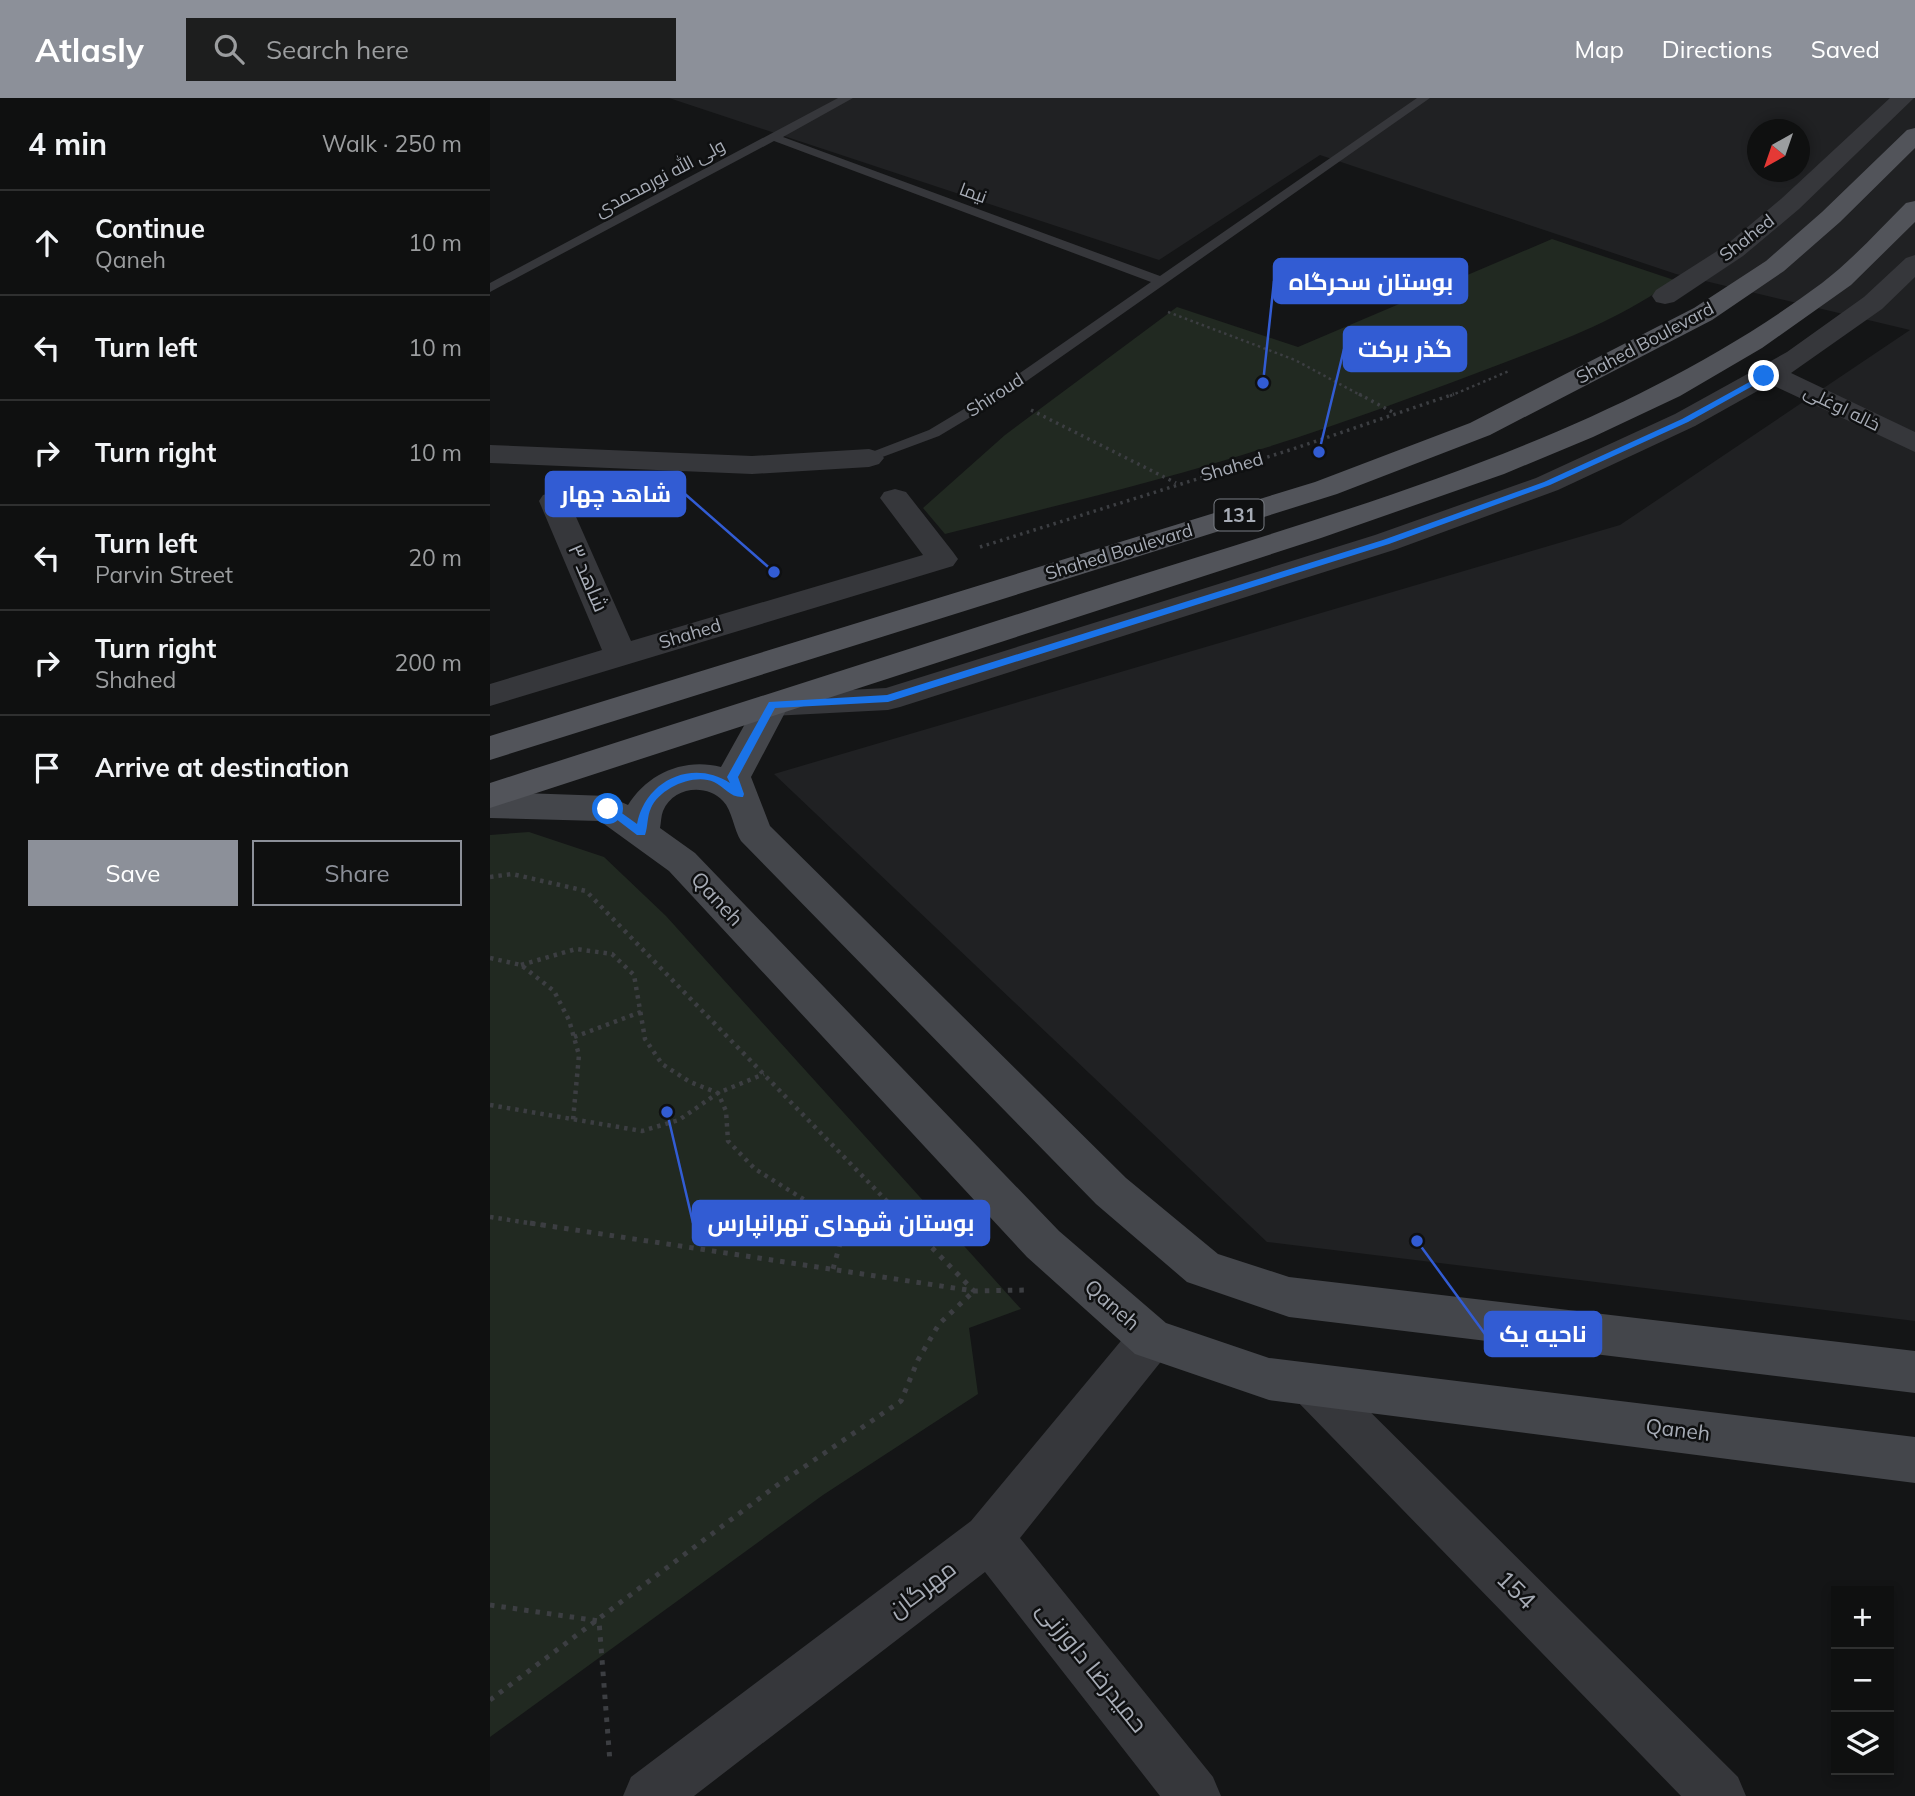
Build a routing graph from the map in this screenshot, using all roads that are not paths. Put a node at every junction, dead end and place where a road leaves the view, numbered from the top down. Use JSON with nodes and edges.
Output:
{"nodes":[{"id":1,"x":847,"y":98,"type":"edge"},
{"id":2,"x":1424,"y":98,"type":"edge"},
{"id":3,"x":1903,"y":98,"type":"edge"},
{"id":4,"x":1915,"y":135,"type":"edge"},
{"id":5,"x":773,"y":138,"type":"junction"},
{"id":6,"x":1915,"y":208,"type":"edge"},
{"id":7,"x":1915,"y":263,"type":"edge"},
{"id":8,"x":1161,"y":281,"type":"junction"},
{"id":9,"x":490,"y":288,"type":"edge"},
{"id":10,"x":1665,"y":296,"type":"dead end"},
{"id":11,"x":1769,"y":373,"type":"junction"},
{"id":12,"x":1915,"y":443,"type":"edge"},
{"id":13,"x":490,"y":454,"type":"edge"},
{"id":14,"x":869,"y":458,"type":"joint"},
{"id":15,"x":895,"y":498,"type":"dead end"},
{"id":16,"x":554,"y":501,"type":"dead end"},
{"id":17,"x":621,"y":655,"type":"junction"},
{"id":18,"x":490,"y":695,"type":"edge"},
{"id":19,"x":772,"y":705,"type":"junction"},
{"id":20,"x":490,"y":748,"type":"edge"},
{"id":21,"x":739,"y":794,"type":"junction"},
{"id":22,"x":490,"y":796,"type":"edge"},
{"id":23,"x":490,"y":805,"type":"edge"},
{"id":24,"x":641,"y":832,"type":"junction"},
{"id":25,"x":1151,"y":1339,"type":"junction"},
{"id":26,"x":1915,"y":1372,"type":"edge"},
{"id":27,"x":1312,"y":1385,"type":"junction"},
{"id":28,"x":1915,"y":1460,"type":"edge"},
{"id":29,"x":989,"y":1538,"type":"junction"},
{"id":30,"x":630,"y":1783,"type":"edge"},
{"id":31,"x":1194,"y":1796,"type":"edge"},
{"id":32,"x":1719,"y":1796,"type":"edge"}],
"edges":[{"from":1,"to":5,"type":"lane","name":"ولی الله نورمحمدی"},
{"from":2,"to":8,"type":"lane","name":"Shiroud"},
{"from":3,"to":10,"type":"street","name":"Shahed"},
{"from":4,"to":20,"type":"main road","name":"Shahed Boulevard","number":"131"},
{"from":5,"to":8,"type":"lane","name":"نیما"},
{"from":5,"to":9,"type":"lane","name":"ولی الله نورمحمدی"},
{"from":6,"to":19,"type":"main road","name":"Shahed Boulevard","number":"131"},
{"from":7,"to":11,"type":"street"},
{"from":8,"to":14,"type":"lane","name":"Shiroud"},
{"from":11,"to":12,"type":"street","name":"خاله اوغلی"},
{"from":11,"to":19,"type":"street"},
{"from":13,"to":14,"type":"street","name":"Shiroud"},
{"from":15,"to":17,"type":"street","name":"Shahed"},
{"from":16,"to":17,"type":"street","name":"شاهد ۳"},
{"from":17,"to":18,"type":"street","name":"Shahed"},
{"from":19,"to":21,"type":"main road"},
{"from":19,"to":22,"type":"main road","name":"Shahed Boulevard","number":"131"},
{"from":21,"to":24,"type":"main road"},
{"from":21,"to":26,"type":"main road"},
{"from":23,"to":24,"type":"main road","name":"Qaneh"},
{"from":24,"to":25,"type":"main road","name":"Qaneh"},
{"from":25,"to":27,"type":"main road","name":"Qaneh"},
{"from":25,"to":29,"type":"street","name":"مهرگان"},
{"from":27,"to":28,"type":"main road","name":"Qaneh"},
{"from":27,"to":32,"type":"street","name":"154"},
{"from":29,"to":30,"type":"street","name":"مهرگان"},
{"from":29,"to":31,"type":"street","name":"حمیدرضا داورزنی"}]}
